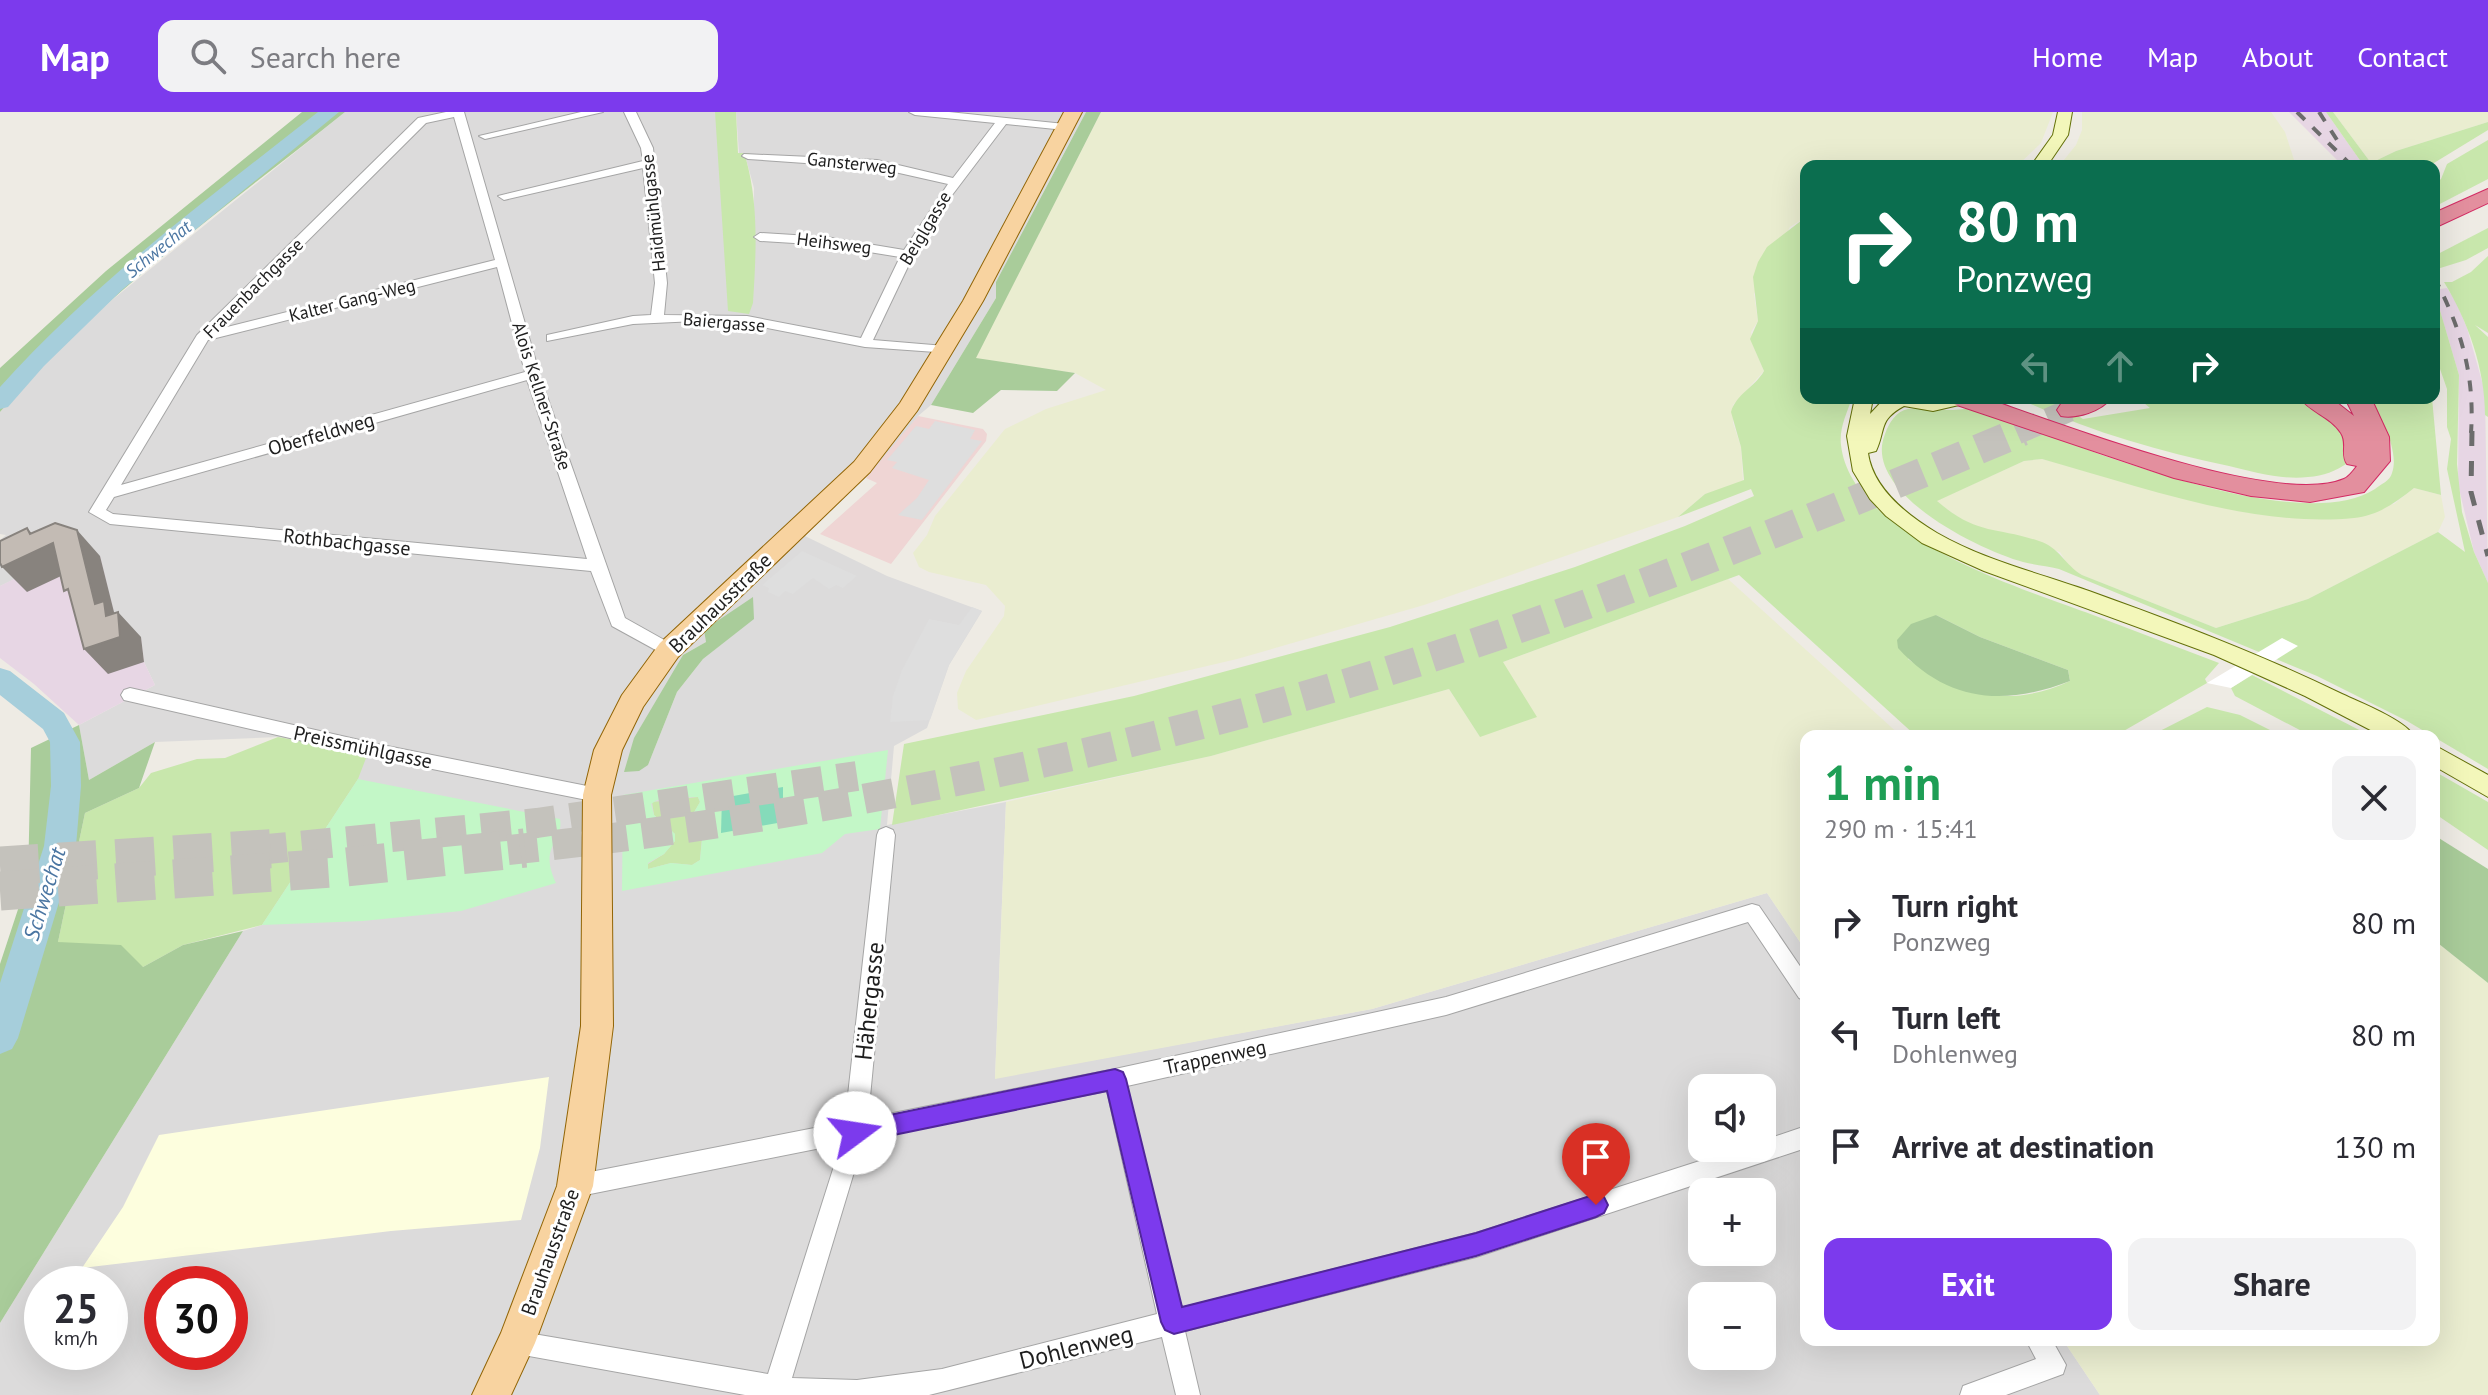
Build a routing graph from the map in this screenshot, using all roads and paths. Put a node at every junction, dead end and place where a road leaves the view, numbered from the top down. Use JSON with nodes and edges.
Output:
{"nodes":[{"id":1,"x":458,"y":112,"type":"edge"},
{"id":2,"x":597,"y":112,"type":"edge"},
{"id":3,"x":630,"y":112,"type":"edge"},
{"id":4,"x":915,"y":112,"type":"edge"},
{"id":5,"x":2065,"y":112,"type":"edge"},
{"id":6,"x":1069,"y":120,"type":"edge"},
{"id":7,"x":1001,"y":123,"type":"junction"},
{"id":8,"x":485,"y":136,"type":"dead end"},
{"id":9,"x":748,"y":156,"type":"dead end"},
{"id":10,"x":2044,"y":160,"type":"edge"},
{"id":11,"x":649,"y":163,"type":"junction"},
{"id":12,"x":954,"y":182,"type":"junction"},
{"id":13,"x":2488,"y":195,"type":"edge"},
{"id":14,"x":504,"y":196,"type":"dead end"},
{"id":15,"x":2488,"y":215,"type":"edge"},
{"id":16,"x":2440,"y":218,"type":"edge"},
{"id":17,"x":760,"y":237,"type":"dead end"},
{"id":18,"x":2440,"y":238,"type":"edge"},
{"id":19,"x":908,"y":254,"type":"junction"},
{"id":20,"x":503,"y":262,"type":"junction"},
{"id":21,"x":657,"y":318,"type":"junction"},
{"id":22,"x":202,"y":338,"type":"junction"},
{"id":23,"x":552,"y":338,"type":"dead end"},
{"id":24,"x":865,"y":343,"type":"junction"},
{"id":25,"x":945,"y":350,"type":"junction"},
{"id":26,"x":533,"y":374,"type":"junction"},
{"id":27,"x":1863,"y":404,"type":"edge"},
{"id":28,"x":1890,"y":404,"type":"edge"},
{"id":29,"x":1981,"y":404,"type":"edge"},
{"id":30,"x":2019,"y":404,"type":"edge"},
{"id":31,"x":2084,"y":404,"type":"edge"},
{"id":32,"x":2323,"y":404,"type":"edge"},
{"id":33,"x":2361,"y":404,"type":"edge"},
{"id":34,"x":2070,"y":410,"type":"tunnel mouth"},
{"id":35,"x":109,"y":493,"type":"junction"},
{"id":36,"x":97,"y":512,"type":"joint"},
{"id":37,"x":599,"y":566,"type":"junction"},
{"id":38,"x":2032,"y":579,"type":"junction"},
{"id":39,"x":669,"y":650,"type":"junction"},
{"id":40,"x":130,"y":695,"type":"dead end"},
{"id":41,"x":2391,"y":730,"type":"edge"},
{"id":42,"x":2440,"y":758,"type":"edge"},
{"id":43,"x":2488,"y":787,"type":"edge"},
{"id":44,"x":597,"y":795,"type":"junction"},
{"id":45,"x":886,"y":835,"type":"dead end"},
{"id":46,"x":1800,"y":983,"type":"edge"},
{"id":47,"x":1115,"y":1079,"type":"junction"},
{"id":48,"x":855,"y":1133,"type":"junction"},
{"id":49,"x":1800,"y":1139,"type":"edge"},
{"id":50,"x":575,"y":1186,"type":"junction"},
{"id":51,"x":1174,"y":1322,"type":"junction"},
{"id":52,"x":516,"y":1343,"type":"junction"},
{"id":53,"x":2042,"y":1346,"type":"edge"},
{"id":54,"x":775,"y":1391,"type":"edge"},
{"id":55,"x":491,"y":1395,"type":"edge"},
{"id":56,"x":1188,"y":1395,"type":"edge"},
{"id":57,"x":1972,"y":1395,"type":"edge"}],
"edges":[{"from":1,"to":20,"type":"street","name":"Alois Kellner-Straße"},
{"from":1,"to":22,"type":"street","name":"Frauenbachgasse"},
{"from":2,"to":8,"type":"street"},
{"from":3,"to":11,"type":"street","name":"Haidmühlgasse"},
{"from":4,"to":7,"type":"street"},
{"from":5,"to":10,"type":"main road"},
{"from":6,"to":7,"type":"street"},
{"from":6,"to":25,"type":"main road","name":"Brauhausstraße"},
{"from":7,"to":12,"type":"street","name":"Beiglgasse"},
{"from":9,"to":12,"type":"street","name":"Gansterweg"},
{"from":11,"to":14,"type":"street"},
{"from":11,"to":21,"type":"street","name":"Haidmühlgasse"},
{"from":12,"to":19,"type":"street","name":"Beiglgasse"},
{"from":13,"to":16,"type":"highway"},
{"from":15,"to":18,"type":"highway"},
{"from":17,"to":19,"type":"street","name":"Heihsweg"},
{"from":19,"to":24,"type":"street","name":"Beiglgasse"},
{"from":20,"to":22,"type":"street","name":"Kalter Gang-Weg"},
{"from":20,"to":26,"type":"street","name":"Alois Kellner-Straße"},
{"from":21,"to":23,"type":"street","name":"Baiergasse"},
{"from":21,"to":24,"type":"street","name":"Baiergasse"},
{"from":22,"to":35,"type":"street","name":"Frauenbachgasse"},
{"from":24,"to":25,"type":"street","name":"Baiergasse"},
{"from":25,"to":39,"type":"main road","name":"Brauhausstraße"},
{"from":26,"to":35,"type":"street","name":"Oberfeldweg"},
{"from":26,"to":37,"type":"street","name":"Alois Kellner-Straße"},
{"from":27,"to":38,"type":"main road"},
{"from":28,"to":38,"type":"main road"},
{"from":29,"to":33,"type":"highway"},
{"from":30,"to":32,"type":"highway"},
{"from":31,"to":34,"type":"highway"},
{"from":35,"to":36,"type":"street","name":"Frauenbachgasse"},
{"from":36,"to":37,"type":"street","name":"Rothbachgasse"},
{"from":37,"to":39,"type":"street","name":"Alois Kellner-Straße"},
{"from":38,"to":41,"type":"main road"},
{"from":39,"to":44,"type":"main road","name":"Brauhausstraße"},
{"from":40,"to":44,"type":"street","name":"Preissmühlgasse"},
{"from":42,"to":43,"type":"main road"},
{"from":44,"to":50,"type":"main road","name":"Brauhausstraße"},
{"from":45,"to":48,"type":"street","name":"Hähergasse"},
{"from":46,"to":47,"type":"street","name":"Trappenweg"},
{"from":47,"to":48,"type":"street","name":"Trappenweg"},
{"from":47,"to":51,"type":"street"},
{"from":48,"to":50,"type":"street","name":"Trappenweg"},
{"from":48,"to":54,"type":"street","name":"Hähergasse"},
{"from":49,"to":51,"type":"street","name":"Dohlenweg"},
{"from":50,"to":52,"type":"main road","name":"Brauhausstraße"},
{"from":51,"to":54,"type":"street","name":"Dohlenweg"},
{"from":51,"to":56,"type":"street"},
{"from":52,"to":54,"type":"street","name":"Dohlenweg"},
{"from":52,"to":55,"type":"main road","name":"Brauhausstraße"},
{"from":53,"to":57,"type":"street"}]}
